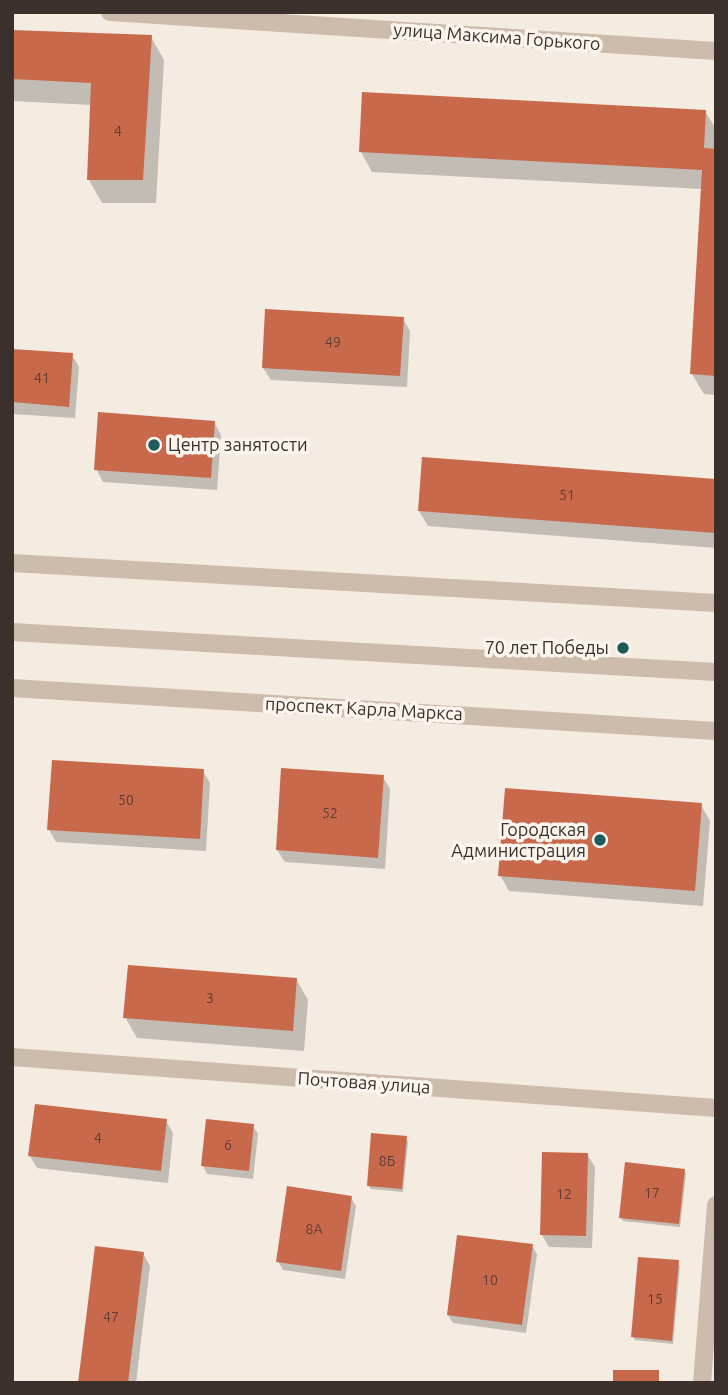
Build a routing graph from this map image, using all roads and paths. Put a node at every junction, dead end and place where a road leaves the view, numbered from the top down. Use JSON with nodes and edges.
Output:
{"nodes":[{"id":1,"x":110,"y":12,"type":"edge"},
{"id":2,"x":716,"y":51,"type":"edge"},
{"id":3,"x":12,"y":563,"type":"edge"},
{"id":4,"x":716,"y":603,"type":"edge"},
{"id":5,"x":12,"y":632,"type":"edge"},
{"id":6,"x":716,"y":672,"type":"edge"},
{"id":7,"x":12,"y":688,"type":"edge"},
{"id":8,"x":716,"y":731,"type":"edge"},
{"id":9,"x":12,"y":1057,"type":"edge"},
{"id":10,"x":716,"y":1108,"type":"edge"},
{"id":11,"x":716,"y":1205,"type":"edge"},
{"id":12,"x":702,"y":1383,"type":"edge"}],
"edges":[{"from":1,"to":2,"type":"street","name":"улица Максима Горького"},
{"from":3,"to":4,"type":"street"},
{"from":5,"to":6,"type":"street"},
{"from":7,"to":8,"type":"street","name":"проспект Карла Маркса"},
{"from":9,"to":10,"type":"street","name":"Почтовая улица"},
{"from":11,"to":12,"type":"street"}]}
